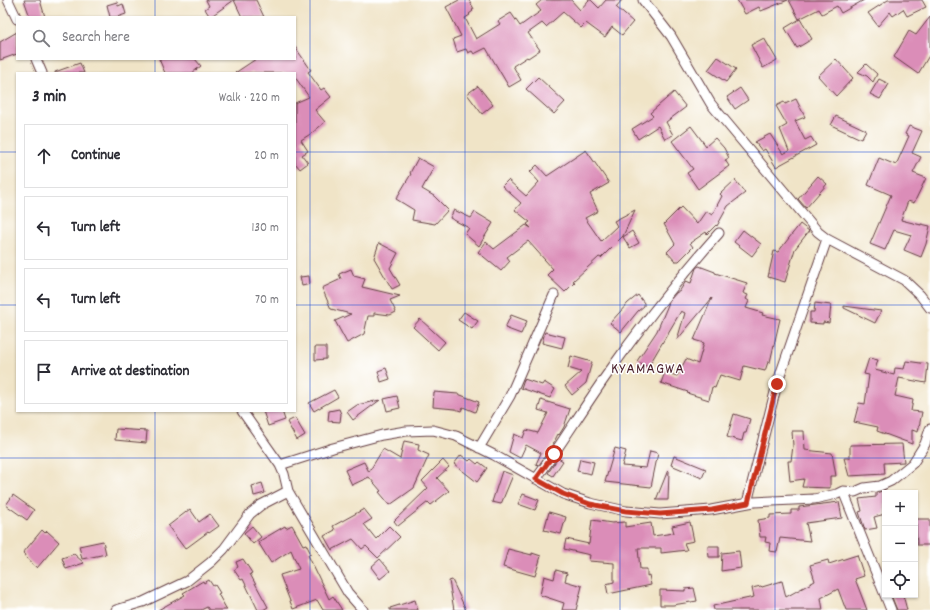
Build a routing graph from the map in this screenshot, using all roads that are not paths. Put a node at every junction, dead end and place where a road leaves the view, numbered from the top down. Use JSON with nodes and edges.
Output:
{"nodes":[{"id":1,"x":8,"y":0,"type":"edge"},
{"id":2,"x":643,"y":0,"type":"edge"},
{"id":3,"x":16,"y":17,"type":"edge"},
{"id":4,"x":36,"y":60,"type":"edge"},
{"id":5,"x":42,"y":72,"type":"edge"},
{"id":6,"x":719,"y":233,"type":"dead end"},
{"id":7,"x":827,"y":239,"type":"junction"},
{"id":8,"x":554,"y":295,"type":"dead end"},
{"id":9,"x":930,"y":308,"type":"edge"},
{"id":10,"x":243,"y":412,"type":"edge"},
{"id":11,"x":930,"y":428,"type":"edge"},
{"id":12,"x":479,"y":448,"type":"junction"},
{"id":13,"x":280,"y":465,"type":"junction"},
{"id":14,"x":536,"y":479,"type":"junction"},
{"id":15,"x":288,"y":491,"type":"junction"},
{"id":16,"x":843,"y":491,"type":"junction"},
{"id":17,"x":748,"y":503,"type":"junction"},
{"id":18,"x":116,"y":610,"type":"edge"},
{"id":19,"x":363,"y":610,"type":"edge"},
{"id":20,"x":891,"y":610,"type":"edge"}],
"edges":[{"from":1,"to":3,"type":"street"},
{"from":2,"to":7,"type":"street"},
{"from":4,"to":5,"type":"street"},
{"from":6,"to":14,"type":"street"},
{"from":7,"to":9,"type":"street"},
{"from":7,"to":17,"type":"street"},
{"from":8,"to":12,"type":"street"},
{"from":10,"to":13,"type":"street"},
{"from":11,"to":16,"type":"street"},
{"from":12,"to":13,"type":"street"},
{"from":12,"to":14,"type":"street"},
{"from":13,"to":15,"type":"street"},
{"from":14,"to":17,"type":"street"},
{"from":15,"to":18,"type":"street"},
{"from":15,"to":19,"type":"street"},
{"from":16,"to":17,"type":"street"},
{"from":16,"to":20,"type":"street"}]}
